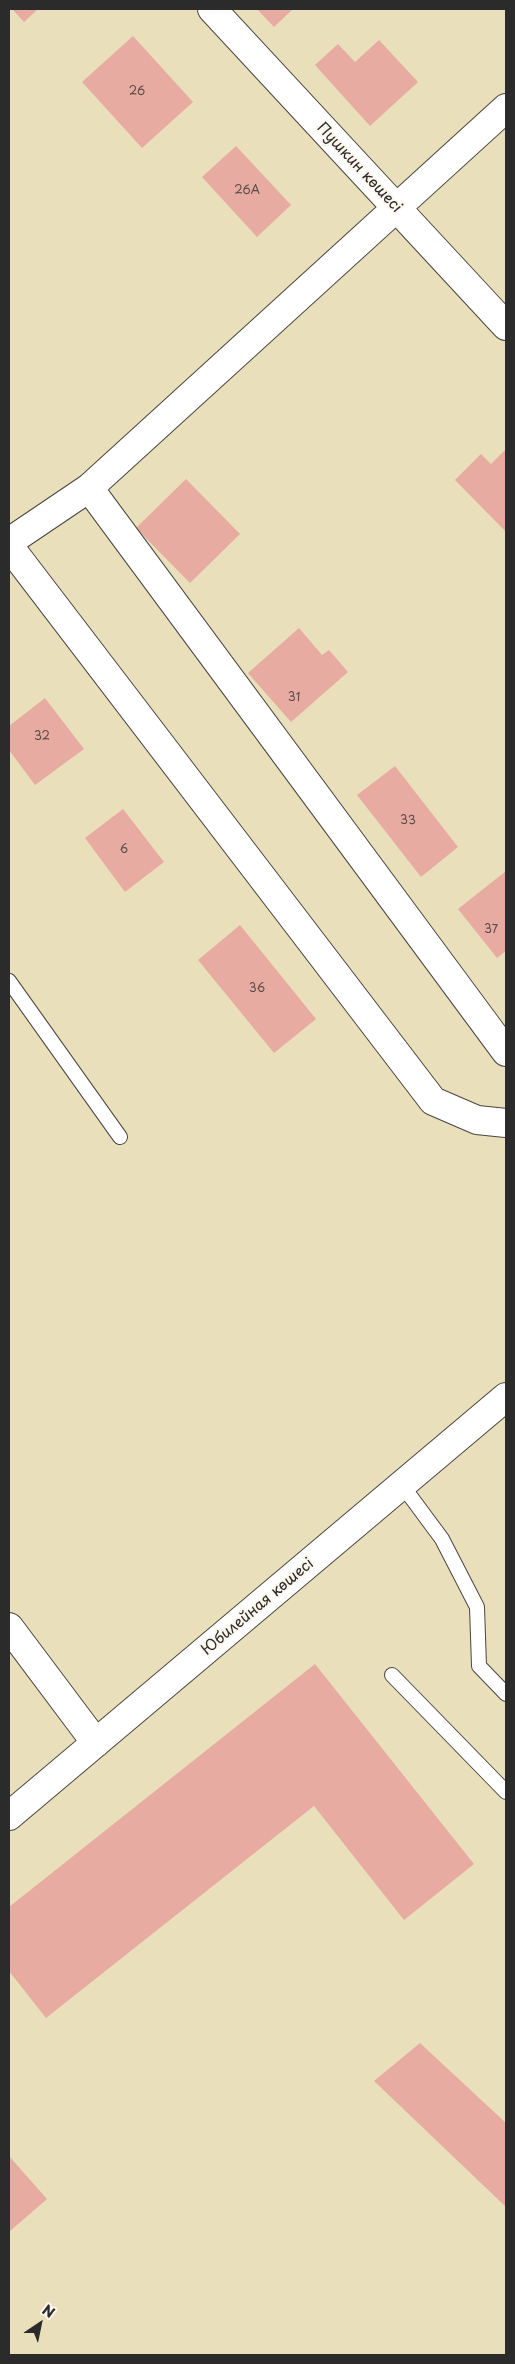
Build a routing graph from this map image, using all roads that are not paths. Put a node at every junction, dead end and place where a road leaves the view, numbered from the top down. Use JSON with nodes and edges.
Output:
{"nodes":[{"id":1,"x":212,"y":9,"type":"edge"},
{"id":2,"x":506,"y":108,"type":"edge"},
{"id":3,"x":396,"y":207,"type":"junction"},
{"id":4,"x":506,"y":326,"type":"edge"},
{"id":5,"x":89,"y":488,"type":"junction"},
{"id":6,"x":9,"y":544,"type":"edge"},
{"id":7,"x":9,"y":980,"type":"edge"},
{"id":8,"x":506,"y":1052,"type":"edge"},
{"id":9,"x":506,"y":1123,"type":"edge"},
{"id":10,"x":120,"y":1137,"type":"dead end"},
{"id":11,"x":506,"y":1397,"type":"edge"},
{"id":12,"x":402,"y":1485,"type":"junction"},
{"id":13,"x":9,"y":1627,"type":"edge"},
{"id":14,"x":392,"y":1675,"type":"dead end"},
{"id":15,"x":506,"y":1694,"type":"edge"},
{"id":16,"x":96,"y":1743,"type":"junction"},
{"id":17,"x":506,"y":1792,"type":"edge"},
{"id":18,"x":9,"y":1816,"type":"edge"}],
"edges":[{"from":1,"to":3,"type":"street","name":"Пушкин көшесі"},
{"from":2,"to":3,"type":"street"},
{"from":3,"to":4,"type":"street","name":"Пушкин көшесі"},
{"from":3,"to":5,"type":"street"},
{"from":5,"to":6,"type":"street"},
{"from":5,"to":8,"type":"street"},
{"from":6,"to":9,"type":"street"},
{"from":7,"to":10,"type":"lane"},
{"from":11,"to":12,"type":"street","name":"Юбилейная көшесі"},
{"from":12,"to":15,"type":"lane"},
{"from":12,"to":16,"type":"street","name":"Юбилейная көшесі"},
{"from":13,"to":16,"type":"street"},
{"from":14,"to":17,"type":"lane"},
{"from":16,"to":18,"type":"street","name":"Юбилейная көшесі"}]}
